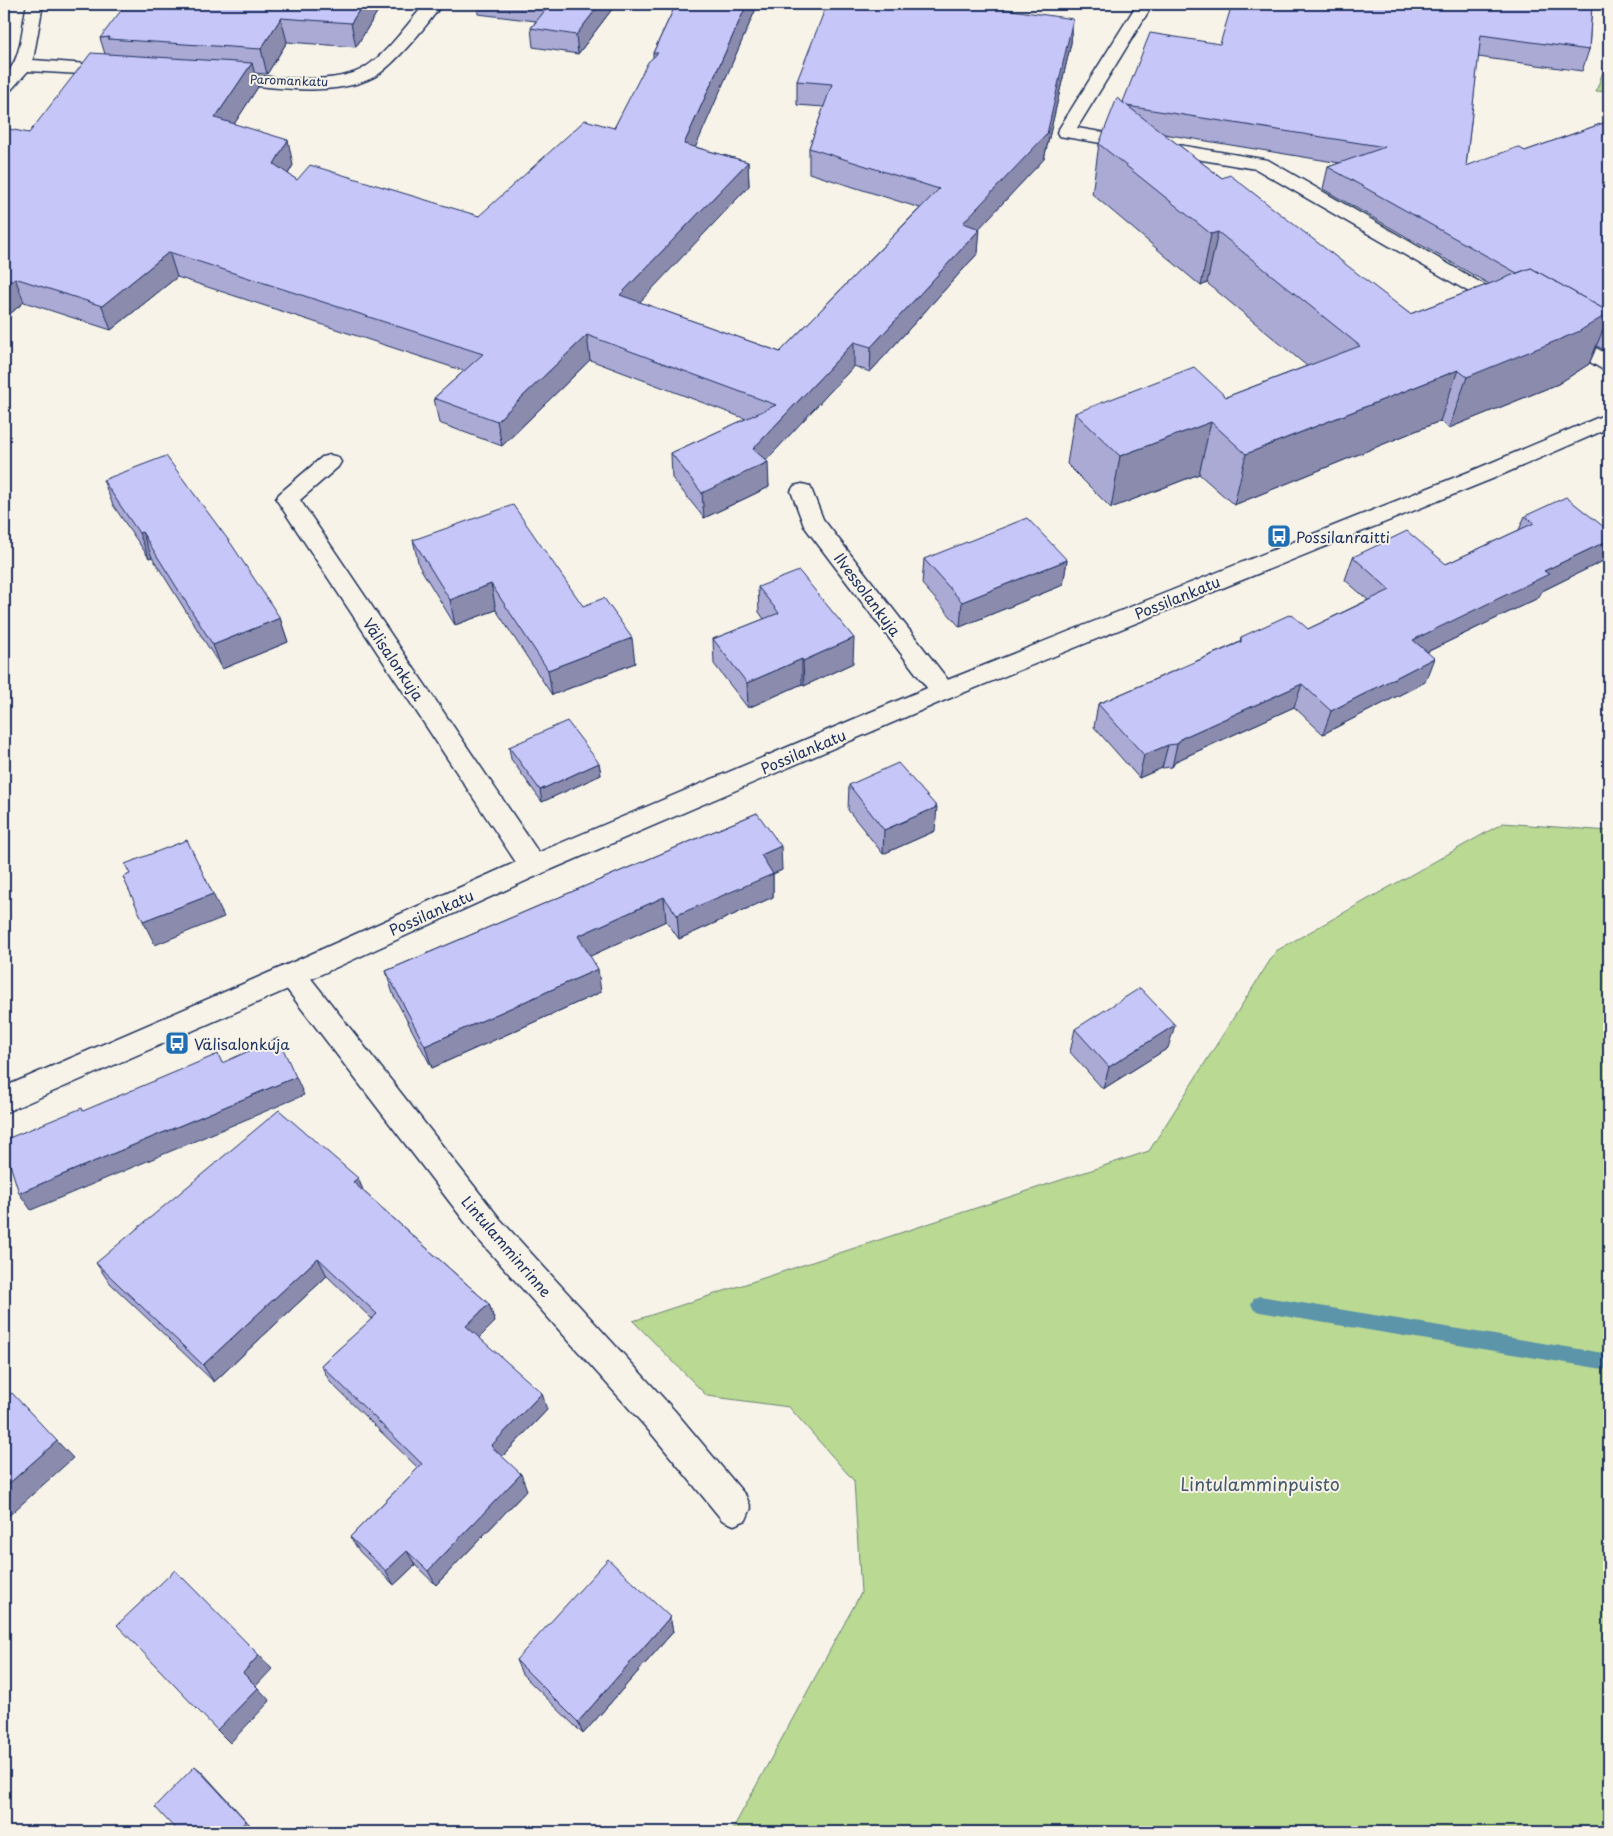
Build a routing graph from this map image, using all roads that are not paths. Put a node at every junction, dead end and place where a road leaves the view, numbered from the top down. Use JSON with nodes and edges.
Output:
{"nodes":[{"id":1,"x":35,"y":4,"type":"edge"},
{"id":2,"x":434,"y":4,"type":"edge"},
{"id":3,"x":1145,"y":4,"type":"edge"},
{"id":4,"x":24,"y":65,"type":"junction"},
{"id":5,"x":132,"y":72,"type":"edge"},
{"id":6,"x":201,"y":76,"type":"edge"},
{"id":7,"x":4,"y":87,"type":"edge"},
{"id":8,"x":1525,"y":316,"type":"edge"},
{"id":9,"x":1542,"y":326,"type":"edge"},
{"id":10,"x":1609,"y":364,"type":"edge"},
{"id":11,"x":1609,"y":420,"type":"edge"},
{"id":12,"x":330,"y":462,"type":"dead end"},
{"id":13,"x":802,"y":491,"type":"dead end"},
{"id":14,"x":943,"y":691,"type":"junction"},
{"id":15,"x":533,"y":866,"type":"junction"},
{"id":16,"x":292,"y":975,"type":"junction"},
{"id":17,"x":4,"y":1100,"type":"edge"},
{"id":18,"x":734,"y":1508,"type":"dead end"}],
"edges":[{"from":1,"to":4,"type":"street"},
{"from":2,"to":6,"type":"street","name":"Paromankatu"},
{"from":3,"to":8,"type":"street"},
{"from":4,"to":5,"type":"street"},
{"from":4,"to":7,"type":"street"},
{"from":9,"to":10,"type":"street"},
{"from":11,"to":14,"type":"street","name":"Possilankatu"},
{"from":12,"to":15,"type":"street","name":"Välisalonkuja"},
{"from":13,"to":14,"type":"street","name":"Ilvessolankuja"},
{"from":14,"to":15,"type":"street","name":"Possilankatu"},
{"from":15,"to":16,"type":"street","name":"Possilankatu"},
{"from":16,"to":17,"type":"street","name":"Possilankatu"},
{"from":16,"to":18,"type":"street","name":"Lintulamminrinne"}]}
